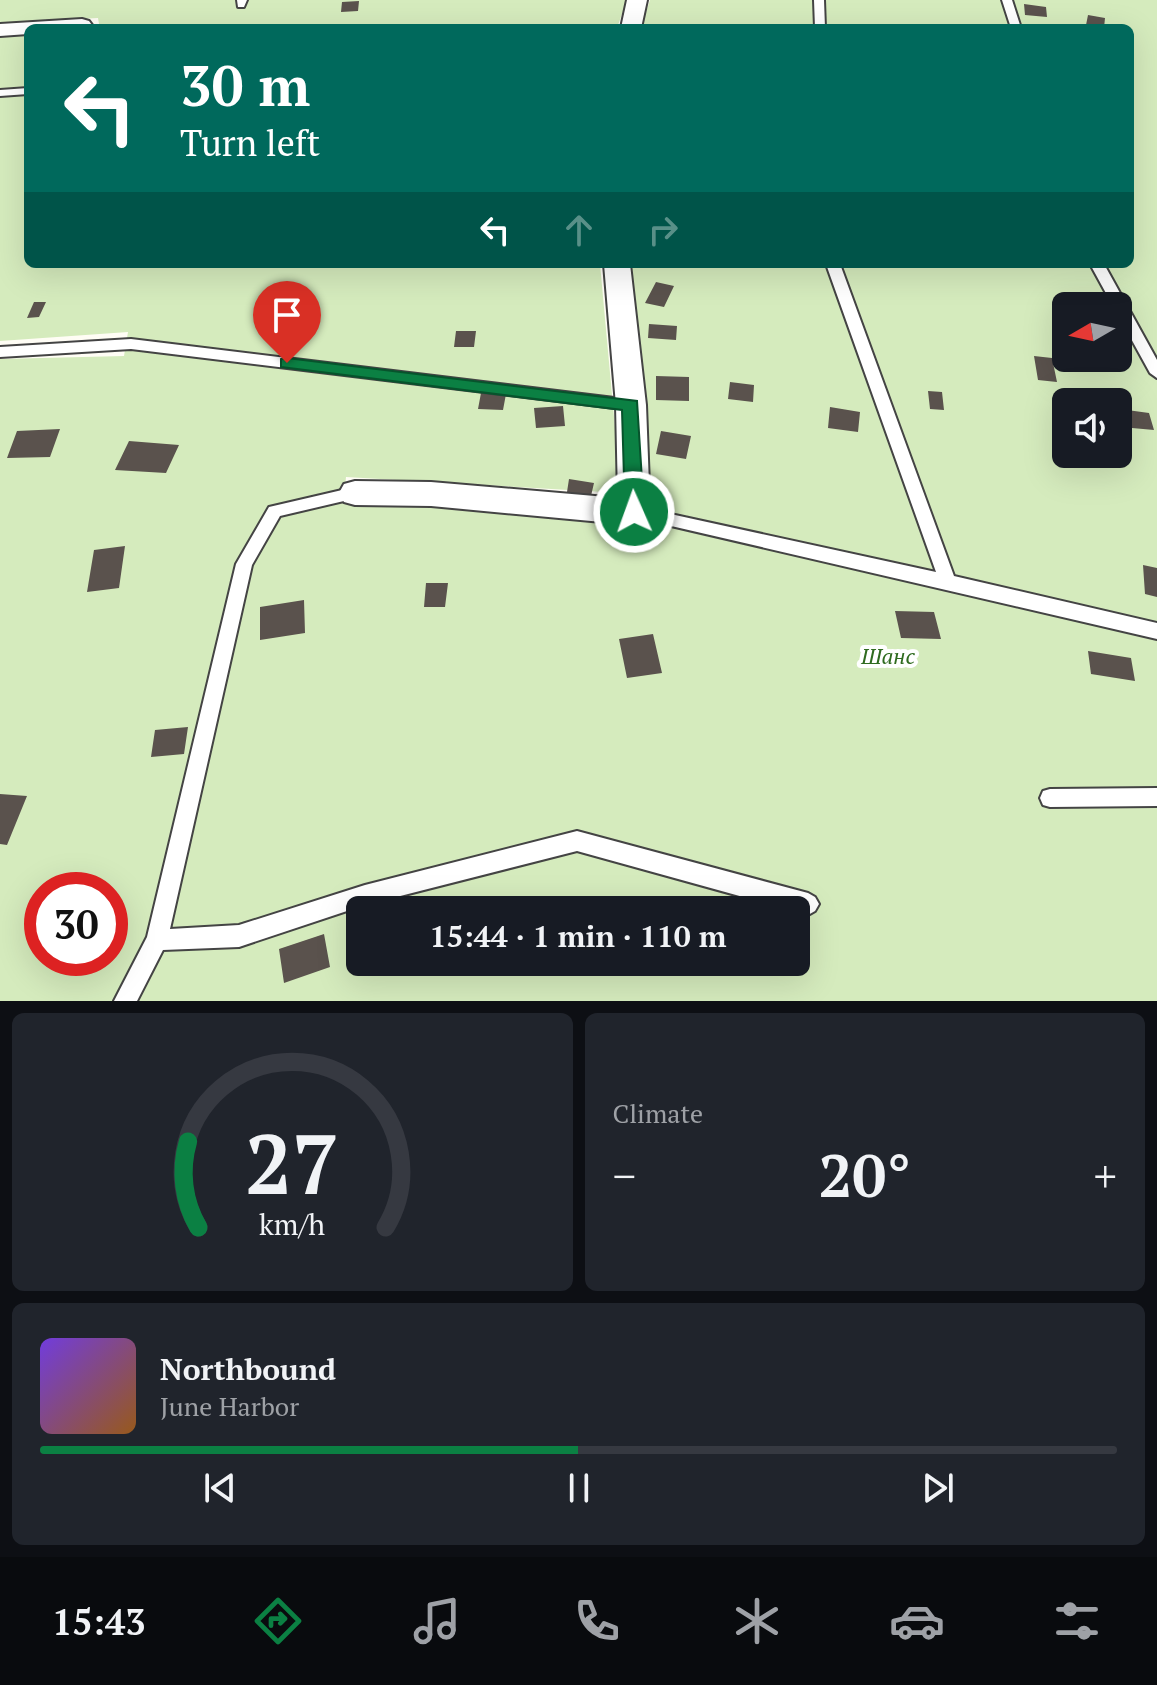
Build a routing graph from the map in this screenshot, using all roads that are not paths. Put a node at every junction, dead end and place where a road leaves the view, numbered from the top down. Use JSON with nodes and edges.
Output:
{"nodes":[{"id":1,"x":637,"y":0,"type":"edge"},
{"id":2,"x":819,"y":0,"type":"edge"},
{"id":3,"x":1007,"y":0,"type":"edge"},
{"id":4,"x":632,"y":24,"type":"edge"},
{"id":5,"x":820,"y":24,"type":"edge"},
{"id":6,"x":1015,"y":24,"type":"edge"},
{"id":7,"x":24,"y":29,"type":"edge"},
{"id":8,"x":0,"y":30,"type":"edge"},
{"id":9,"x":24,"y":91,"type":"edge"},
{"id":10,"x":0,"y":93,"type":"edge"},
{"id":11,"x":617,"y":268,"type":"edge"},
{"id":12,"x":834,"y":268,"type":"edge"},
{"id":13,"x":1099,"y":268,"type":"edge"},
{"id":14,"x":0,"y":352,"type":"edge"},
{"id":15,"x":1157,"y":373,"type":"edge"},
{"id":16,"x":631,"y":405,"type":"junction"},
{"id":17,"x":355,"y":493,"type":"joint"},
{"id":18,"x":634,"y":512,"type":"junction"},
{"id":19,"x":948,"y":582,"type":"junction"},
{"id":20,"x":1157,"y":631,"type":"edge"},
{"id":21,"x":1157,"y":797,"type":"edge"},
{"id":22,"x":1050,"y":798,"type":"dead end"},
{"id":23,"x":362,"y":896,"type":"edge"},
{"id":24,"x":779,"y":896,"type":"edge"},
{"id":25,"x":346,"y":901,"type":"edge"},
{"id":26,"x":157,"y":940,"type":"junction"},
{"id":27,"x":125,"y":1001,"type":"edge"}],
"edges":[{"from":1,"to":4,"type":"street"},
{"from":2,"to":5,"type":"lane"},
{"from":3,"to":6,"type":"lane"},
{"from":7,"to":8,"type":"street"},
{"from":9,"to":10,"type":"lane"},
{"from":11,"to":16,"type":"street"},
{"from":12,"to":19,"type":"lane"},
{"from":13,"to":15,"type":"lane"},
{"from":14,"to":16,"type":"lane"},
{"from":16,"to":18,"type":"street"},
{"from":17,"to":18,"type":"street"},
{"from":17,"to":26,"type":"lane"},
{"from":18,"to":19,"type":"lane"},
{"from":19,"to":20,"type":"lane"},
{"from":21,"to":22,"type":"lane"},
{"from":23,"to":24,"type":"lane"},
{"from":25,"to":26,"type":"lane"},
{"from":26,"to":27,"type":"lane"}]}
